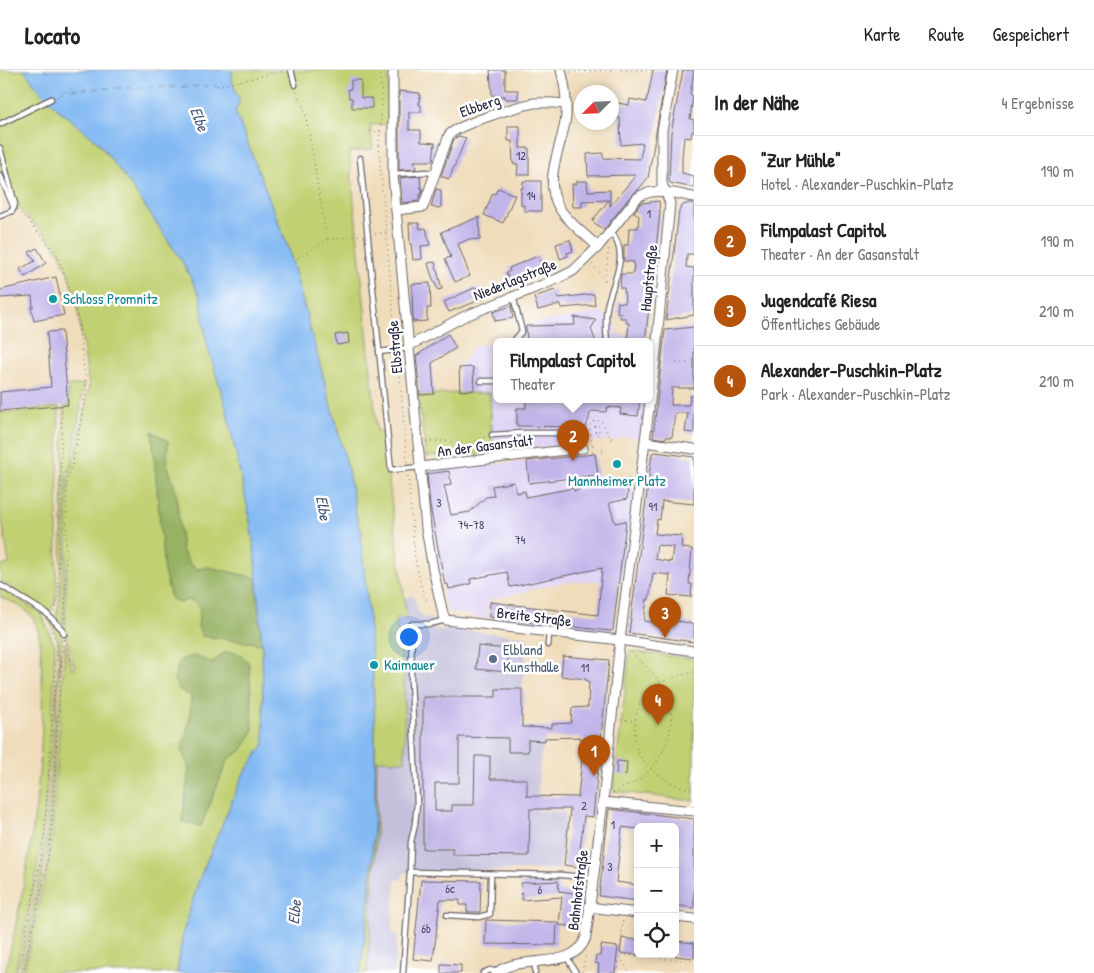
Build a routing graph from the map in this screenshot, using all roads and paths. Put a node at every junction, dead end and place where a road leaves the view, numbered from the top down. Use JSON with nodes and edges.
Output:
{"nodes":[{"id":1,"x":290,"y":70,"type":"edge"},
{"id":2,"x":380,"y":70,"type":"edge"},
{"id":3,"x":393,"y":70,"type":"edge"},
{"id":4,"x":614,"y":70,"type":"edge"},
{"id":5,"x":621,"y":70,"type":"edge"},
{"id":6,"x":653,"y":70,"type":"edge"},
{"id":7,"x":674,"y":70,"type":"edge"},
{"id":8,"x":561,"y":72,"type":"edge"},
{"id":9,"x":295,"y":85,"type":"joint"},
{"id":10,"x":217,"y":86,"type":"dead end"},
{"id":11,"x":71,"y":89,"type":"dead end"},
{"id":12,"x":51,"y":99,"type":"joint"},
{"id":13,"x":566,"y":104,"type":"junction"},
{"id":14,"x":0,"y":124,"type":"edge"},
{"id":15,"x":370,"y":131,"type":"dead end"},
{"id":16,"x":382,"y":132,"type":"junction"},
{"id":17,"x":393,"y":133,"type":"junction"},
{"id":18,"x":0,"y":148,"type":"edge"},
{"id":19,"x":360,"y":158,"type":"dead end"},
{"id":20,"x":393,"y":174,"type":"junction"},
{"id":21,"x":436,"y":174,"type":"junction"},
{"id":22,"x":0,"y":175,"type":"edge"},
{"id":23,"x":664,"y":192,"type":"junction"},
{"id":24,"x":694,"y":198,"type":"edge"},
{"id":25,"x":14,"y":208,"type":"junction"},
{"id":26,"x":396,"y":210,"type":"junction"},
{"id":27,"x":0,"y":216,"type":"edge"},
{"id":28,"x":379,"y":233,"type":"dead end"},
{"id":29,"x":383,"y":233,"type":"dead end"},
{"id":30,"x":367,"y":234,"type":"junction"},
{"id":31,"x":608,"y":235,"type":"junction"},
{"id":32,"x":327,"y":240,"type":"junction"},
{"id":33,"x":598,"y":247,"type":"junction"},
{"id":34,"x":298,"y":258,"type":"dead end"},
{"id":35,"x":588,"y":258,"type":"junction"},
{"id":36,"x":605,"y":280,"type":"junction"},
{"id":37,"x":612,"y":290,"type":"junction"},
{"id":38,"x":513,"y":296,"type":"junction"},
{"id":39,"x":516,"y":338,"type":"edge"},
{"id":40,"x":606,"y":338,"type":"edge"},
{"id":41,"x":409,"y":346,"type":"junction"},
{"id":42,"x":397,"y":350,"type":"junction"},
{"id":43,"x":379,"y":352,"type":"junction"},
{"id":44,"x":653,"y":352,"type":"edge"},
{"id":45,"x":676,"y":362,"type":"dead end"},
{"id":46,"x":688,"y":363,"type":"dead end"},
{"id":47,"x":493,"y":380,"type":"edge"},
{"id":48,"x":481,"y":381,"type":"dead end"},
{"id":49,"x":648,"y":403,"type":"edge"},
{"id":50,"x":62,"y":408,"type":"dead end"},
{"id":51,"x":492,"y":435,"type":"junction"},
{"id":52,"x":619,"y":439,"type":"dead end"},
{"id":53,"x":418,"y":441,"type":"junction"},
{"id":54,"x":645,"y":442,"type":"junction"},
{"id":55,"x":694,"y":449,"type":"edge"},
{"id":56,"x":587,"y":450,"type":"junction"},
{"id":57,"x":496,"y":459,"type":"junction"},
{"id":58,"x":420,"y":467,"type":"junction"},
{"id":59,"x":407,"y":469,"type":"junction"},
{"id":60,"x":0,"y":585,"type":"edge"},
{"id":61,"x":440,"y":599,"type":"junction"},
{"id":62,"x":51,"y":616,"type":"junction"},
{"id":63,"x":65,"y":617,"type":"dead end"},
{"id":64,"x":446,"y":620,"type":"junction"},
{"id":65,"x":50,"y":626,"type":"dead end"},
{"id":66,"x":550,"y":633,"type":"junction"},
{"id":67,"x":64,"y":634,"type":"junction"},
{"id":68,"x":620,"y":640,"type":"junction"},
{"id":69,"x":548,"y":645,"type":"dead end"},
{"id":70,"x":694,"y":651,"type":"edge"},
{"id":71,"x":73,"y":667,"type":"dead end"},
{"id":72,"x":694,"y":672,"type":"edge"},
{"id":73,"x":662,"y":684,"type":"junction"},
{"id":74,"x":616,"y":720,"type":"dead end"},
{"id":75,"x":636,"y":722,"type":"junction"},
{"id":76,"x":651,"y":768,"type":"junction"},
{"id":77,"x":694,"y":790,"type":"edge"},
{"id":78,"x":603,"y":802,"type":"junction"},
{"id":79,"x":694,"y":811,"type":"edge"},
{"id":80,"x":410,"y":872,"type":"junction"},
{"id":81,"x":491,"y":874,"type":"junction"},
{"id":82,"x":592,"y":878,"type":"junction"},
{"id":83,"x":589,"y":907,"type":"junction"},
{"id":84,"x":624,"y":911,"type":"junction"},
{"id":85,"x":634,"y":912,"type":"edge"},
{"id":86,"x":447,"y":915,"type":"dead end"},
{"id":87,"x":679,"y":917,"type":"edge"},
{"id":88,"x":694,"y":919,"type":"edge"},
{"id":89,"x":584,"y":945,"type":"junction"},
{"id":90,"x":620,"y":956,"type":"junction"},
{"id":91,"x":569,"y":960,"type":"junction"},
{"id":92,"x":694,"y":961,"type":"edge"},
{"id":93,"x":535,"y":969,"type":"edge"},
{"id":94,"x":16,"y":973,"type":"edge"},
{"id":95,"x":23,"y":973,"type":"edge"},
{"id":96,"x":403,"y":973,"type":"edge"},
{"id":97,"x":483,"y":973,"type":"edge"},
{"id":98,"x":496,"y":973,"type":"edge"},
{"id":99,"x":576,"y":973,"type":"edge"},
{"id":100,"x":582,"y":973,"type":"edge"},
{"id":101,"x":618,"y":973,"type":"edge"},
{"id":102,"x":630,"y":973,"type":"edge"}],
"edges":[{"from":1,"to":9,"type":"lane"},
{"from":1,"to":10,"type":"path"},
{"from":2,"to":16,"type":"path"},
{"from":3,"to":17,"type":"street","name":"Elbstraße"},
{"from":4,"to":8,"type":"path"},
{"from":5,"to":6,"type":"path"},
{"from":7,"to":23,"type":"street","name":"Hauptstraße"},
{"from":8,"to":13,"type":"street"},
{"from":9,"to":32,"type":"path"},
{"from":11,"to":12,"type":"path"},
{"from":12,"to":14,"type":"lane"},
{"from":13,"to":21,"type":"street","name":"Elbberg"},
{"from":13,"to":33,"type":"street"},
{"from":15,"to":16,"type":"path"},
{"from":16,"to":17,"type":"path"},
{"from":16,"to":42,"type":"path"},
{"from":17,"to":20,"type":"street","name":"Elbstraße"},
{"from":18,"to":25,"type":"lane"},
{"from":19,"to":30,"type":"lane"},
{"from":20,"to":21,"type":"lane"},
{"from":20,"to":26,"type":"street","name":"Elbstraße"},
{"from":21,"to":26,"type":"street","name":"Elbberg"},
{"from":22,"to":25,"type":"lane"},
{"from":23,"to":24,"type":"street"},
{"from":23,"to":31,"type":"street","name":"Niederlagstraße"},
{"from":23,"to":44,"type":"street","name":"Hauptstraße"},
{"from":25,"to":27,"type":"lane"},
{"from":25,"to":63,"type":"path"},
{"from":26,"to":41,"type":"street","name":"Elbstraße"},
{"from":28,"to":29,"type":"path"},
{"from":30,"to":32,"type":"path"},
{"from":30,"to":43,"type":"lane"},
{"from":31,"to":33,"type":"street","name":"Niederlagstraße"},
{"from":31,"to":36,"type":"path"},
{"from":31,"to":37,"type":"lane"},
{"from":32,"to":34,"type":"path"},
{"from":33,"to":35,"type":"street","name":"Niederlagstraße"},
{"from":35,"to":36,"type":"path"},
{"from":35,"to":38,"type":"street","name":"Niederlagstraße"},
{"from":36,"to":37,"type":"path"},
{"from":37,"to":40,"type":"lane"},
{"from":38,"to":39,"type":"lane"},
{"from":38,"to":41,"type":"street","name":"Niederlagstraße"},
{"from":41,"to":42,"type":"lane"},
{"from":41,"to":53,"type":"street","name":"Elbstraße"},
{"from":42,"to":43,"type":"lane"},
{"from":42,"to":59,"type":"path"},
{"from":43,"to":59,"type":"lane"},
{"from":45,"to":46,"type":"path"},
{"from":47,"to":48,"type":"lane"},
{"from":49,"to":54,"type":"street","name":"Hauptstraße"},
{"from":50,"to":62,"type":"path"},
{"from":51,"to":53,"type":"path"},
{"from":51,"to":56,"type":"lane"},
{"from":51,"to":57,"type":"path"},
{"from":52,"to":56,"type":"path"},
{"from":53,"to":58,"type":"street","name":"Elbstraße"},
{"from":54,"to":55,"type":"street"},
{"from":54,"to":68,"type":"street","name":"Hauptstraße"},
{"from":56,"to":57,"type":"street","name":"An der Gasanstalt"},
{"from":57,"to":58,"type":"street","name":"An der Gasanstalt"},
{"from":58,"to":59,"type":"lane"},
{"from":58,"to":61,"type":"street","name":"Elbstraße"},
{"from":59,"to":61,"type":"path"},
{"from":60,"to":62,"type":"lane"},
{"from":61,"to":64,"type":"street","name":"Elbstraße"},
{"from":62,"to":67,"type":"lane"},
{"from":64,"to":66,"type":"street","name":"Breite Straße"},
{"from":64,"to":80,"type":"lane"},
{"from":65,"to":94,"type":"path"},
{"from":66,"to":68,"type":"street","name":"Breite Straße"},
{"from":66,"to":69,"type":"lane"},
{"from":67,"to":71,"type":"path"},
{"from":67,"to":95,"type":"path"},
{"from":68,"to":70,"type":"street","name":"Breite Straße"},
{"from":68,"to":73,"type":"path"},
{"from":68,"to":78,"type":"street","name":"Bahnhofstraße"},
{"from":72,"to":73,"type":"path"},
{"from":73,"to":75,"type":"path"},
{"from":73,"to":76,"type":"path"},
{"from":74,"to":75,"type":"path"},
{"from":75,"to":76,"type":"path"},
{"from":76,"to":77,"type":"path"},
{"from":76,"to":78,"type":"path"},
{"from":78,"to":79,"type":"street"},
{"from":78,"to":82,"type":"street","name":"Bahnhofstraße"},
{"from":80,"to":81,"type":"lane"},
{"from":80,"to":96,"type":"lane"},
{"from":81,"to":82,"type":"lane"},
{"from":81,"to":86,"type":"lane"},
{"from":82,"to":83,"type":"street","name":"Bahnhofstraße"},
{"from":83,"to":84,"type":"street"},
{"from":83,"to":89,"type":"street","name":"Bahnhofstraße"},
{"from":84,"to":85,"type":"street"},
{"from":84,"to":90,"type":"path"},
{"from":87,"to":88,"type":"street"},
{"from":89,"to":91,"type":"street","name":"Bahnhofstraße"},
{"from":89,"to":100,"type":"path"},
{"from":90,"to":92,"type":"path"},
{"from":90,"to":101,"type":"path"},
{"from":90,"to":102,"type":"path"},
{"from":91,"to":93,"type":"street"},
{"from":91,"to":99,"type":"lane"},
{"from":93,"to":98,"type":"street"},
{"from":97,"to":98,"type":"lane"}]}
